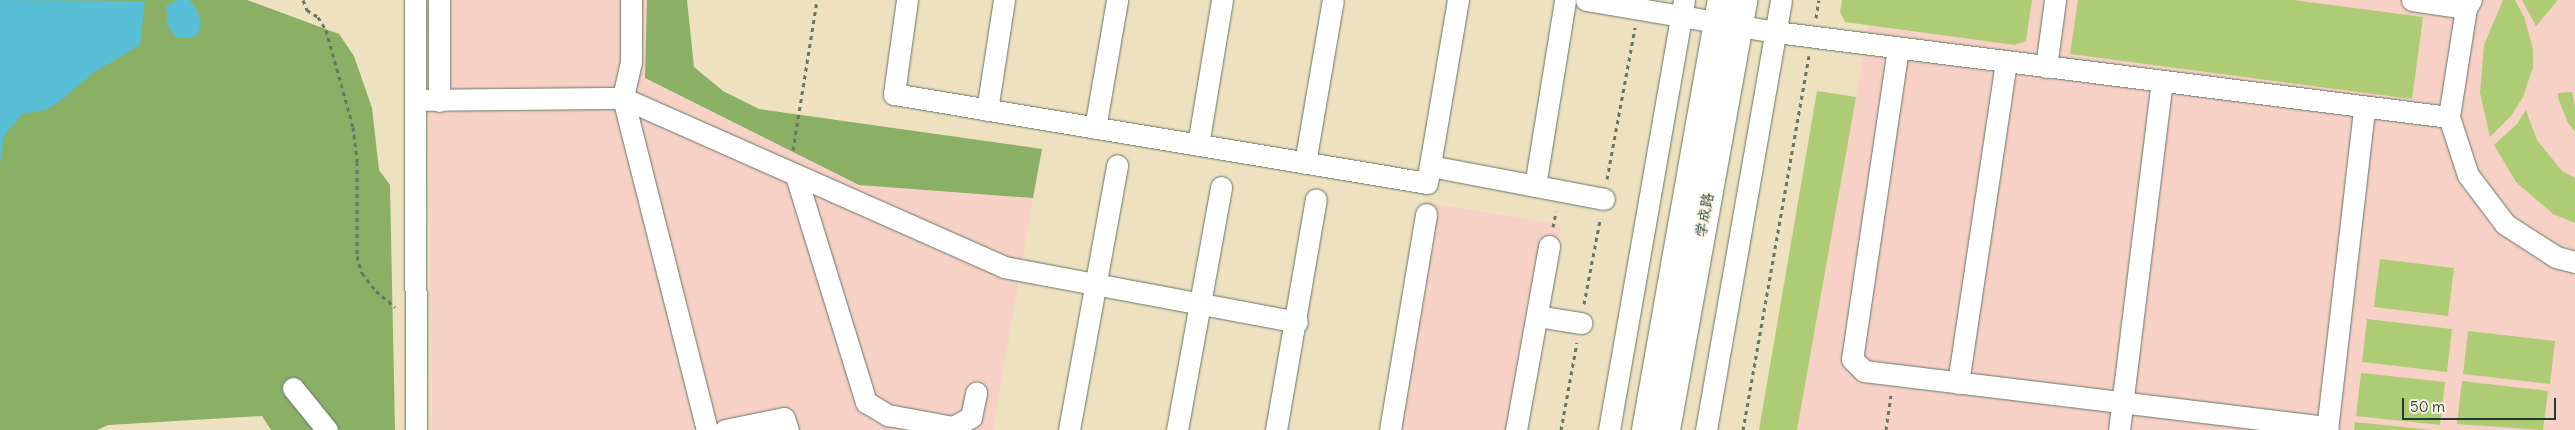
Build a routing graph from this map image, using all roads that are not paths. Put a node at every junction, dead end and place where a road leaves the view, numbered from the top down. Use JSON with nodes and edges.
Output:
{"nodes":[{"id":1,"x":414,"y":0,"type":"edge"},
{"id":2,"x":439,"y":0,"type":"edge"},
{"id":3,"x":631,"y":0,"type":"edge"},
{"id":4,"x":907,"y":0,"type":"edge"},
{"id":5,"x":1004,"y":0,"type":"edge"},
{"id":6,"x":1118,"y":0,"type":"edge"},
{"id":7,"x":1222,"y":0,"type":"edge"},
{"id":8,"x":1333,"y":0,"type":"edge"},
{"id":9,"x":1458,"y":0,"type":"edge"},
{"id":10,"x":1565,"y":0,"type":"edge"},
{"id":11,"x":1586,"y":0,"type":"edge"},
{"id":12,"x":1743,"y":0,"type":"edge"},
{"id":13,"x":1781,"y":0,"type":"edge"},
{"id":14,"x":2055,"y":0,"type":"edge"},
{"id":15,"x":2412,"y":0,"type":"edge"},
{"id":16,"x":2469,"y":4,"type":"edge"},
{"id":17,"x":1683,"y":8,"type":"edge"},
{"id":18,"x":1726,"y":17,"type":"edge"},
{"id":19,"x":1776,"y":32,"type":"junction"},
{"id":20,"x":1898,"y":48,"type":"junction"},
{"id":21,"x":2006,"y":62,"type":"junction"},
{"id":22,"x":2046,"y":67,"type":"junction"},
{"id":23,"x":2162,"y":82,"type":"junction"},
{"id":24,"x":623,"y":98,"type":"junction"},
{"id":25,"x":415,"y":100,"type":"junction"},
{"id":26,"x":439,"y":101,"type":"junction"},
{"id":27,"x":2364,"y":108,"type":"junction"},
{"id":28,"x":987,"y":110,"type":"junction"},
{"id":29,"x":2449,"y":117,"type":"junction"},
{"id":30,"x":1095,"y":128,"type":"junction"},
{"id":31,"x":1198,"y":145,"type":"junction"},
{"id":32,"x":1306,"y":163,"type":"junction"},
{"id":33,"x":1117,"y":165,"type":"dead end"},
{"id":34,"x":1430,"y":166,"type":"junction"},
{"id":35,"x":792,"y":175,"type":"junction"},
{"id":36,"x":1221,"y":186,"type":"dead end"},
{"id":37,"x":1534,"y":186,"type":"junction"},
{"id":38,"x":1316,"y":199,"type":"dead end"},
{"id":39,"x":1604,"y":199,"type":"dead end"},
{"id":40,"x":1426,"y":214,"type":"dead end"},
{"id":41,"x":1549,"y":246,"type":"road end"},
{"id":42,"x":2575,"y":262,"type":"edge"},
{"id":43,"x":1095,"y":284,"type":"junction"},
{"id":44,"x":1200,"y":304,"type":"junction"},
{"id":45,"x":1537,"y":316,"type":"junction"},
{"id":46,"x":1297,"y":322,"type":"junction"},
{"id":47,"x":1581,"y":323,"type":"dead end"},
{"id":48,"x":1958,"y":382,"type":"junction"},
{"id":49,"x":292,"y":388,"type":"dead end"},
{"id":50,"x":976,"y":393,"type":"dead end"},
{"id":51,"x":2122,"y":402,"type":"junction"},
{"id":52,"x":2327,"y":428,"type":"edge"},
{"id":53,"x":327,"y":430,"type":"edge"},
{"id":54,"x":416,"y":430,"type":"edge"},
{"id":55,"x":707,"y":430,"type":"edge"},
{"id":56,"x":725,"y":430,"type":"edge"},
{"id":57,"x":788,"y":430,"type":"edge"},
{"id":58,"x":1069,"y":430,"type":"edge"},
{"id":59,"x":1177,"y":430,"type":"edge"},
{"id":60,"x":1276,"y":430,"type":"edge"},
{"id":61,"x":1390,"y":430,"type":"edge"},
{"id":62,"x":1516,"y":430,"type":"edge"},
{"id":63,"x":1609,"y":430,"type":"edge"},
{"id":64,"x":1646,"y":430,"type":"edge"},
{"id":65,"x":1666,"y":430,"type":"edge"},
{"id":66,"x":1706,"y":430,"type":"edge"},
{"id":67,"x":2119,"y":430,"type":"edge"}],
"edges":[{"from":1,"to":25,"type":"street"},
{"from":2,"to":26,"type":"street"},
{"from":3,"to":24,"type":"street"},
{"from":4,"to":28,"type":"street"},
{"from":5,"to":28,"type":"street"},
{"from":6,"to":30,"type":"street"},
{"from":7,"to":31,"type":"street"},
{"from":8,"to":32,"type":"street"},
{"from":9,"to":34,"type":"street"},
{"from":10,"to":37,"type":"street"},
{"from":11,"to":17,"type":"street"},
{"from":12,"to":18,"type":"main road","name":"学成路"},
{"from":13,"to":19,"type":"street"},
{"from":14,"to":22,"type":"street"},
{"from":15,"to":16,"type":"street"},
{"from":16,"to":29,"type":"street"},
{"from":17,"to":18,"type":"street"},
{"from":17,"to":63,"type":"street"},
{"from":18,"to":19,"type":"street"},
{"from":18,"to":64,"type":"main road","name":"学成路"},
{"from":18,"to":65,"type":"main road","name":"学成路"},
{"from":19,"to":20,"type":"street"},
{"from":19,"to":66,"type":"street"},
{"from":20,"to":21,"type":"street"},
{"from":20,"to":48,"type":"street"},
{"from":21,"to":22,"type":"street"},
{"from":21,"to":48,"type":"street"},
{"from":22,"to":23,"type":"street"},
{"from":23,"to":27,"type":"street"},
{"from":23,"to":51,"type":"street"},
{"from":24,"to":26,"type":"street"},
{"from":24,"to":35,"type":"street"},
{"from":24,"to":55,"type":"street"},
{"from":25,"to":26,"type":"street"},
{"from":25,"to":54,"type":"street"},
{"from":27,"to":29,"type":"street"},
{"from":27,"to":52,"type":"street"},
{"from":28,"to":30,"type":"street"},
{"from":29,"to":42,"type":"street"},
{"from":30,"to":31,"type":"street"},
{"from":31,"to":32,"type":"street"},
{"from":32,"to":34,"type":"street"},
{"from":33,"to":43,"type":"street"},
{"from":34,"to":37,"type":"street"},
{"from":35,"to":43,"type":"street"},
{"from":35,"to":50,"type":"street"},
{"from":36,"to":44,"type":"street"},
{"from":37,"to":39,"type":"street"},
{"from":38,"to":46,"type":"street"},
{"from":40,"to":61,"type":"street"},
{"from":41,"to":45,"type":"street"},
{"from":43,"to":44,"type":"street"},
{"from":43,"to":58,"type":"street"},
{"from":44,"to":46,"type":"street"},
{"from":44,"to":59,"type":"street"},
{"from":45,"to":47,"type":"street"},
{"from":45,"to":62,"type":"street"},
{"from":46,"to":60,"type":"street"},
{"from":48,"to":51,"type":"street"},
{"from":49,"to":53,"type":"street"},
{"from":51,"to":52,"type":"street"},
{"from":51,"to":67,"type":"street"},
{"from":56,"to":57,"type":"street"}]}
